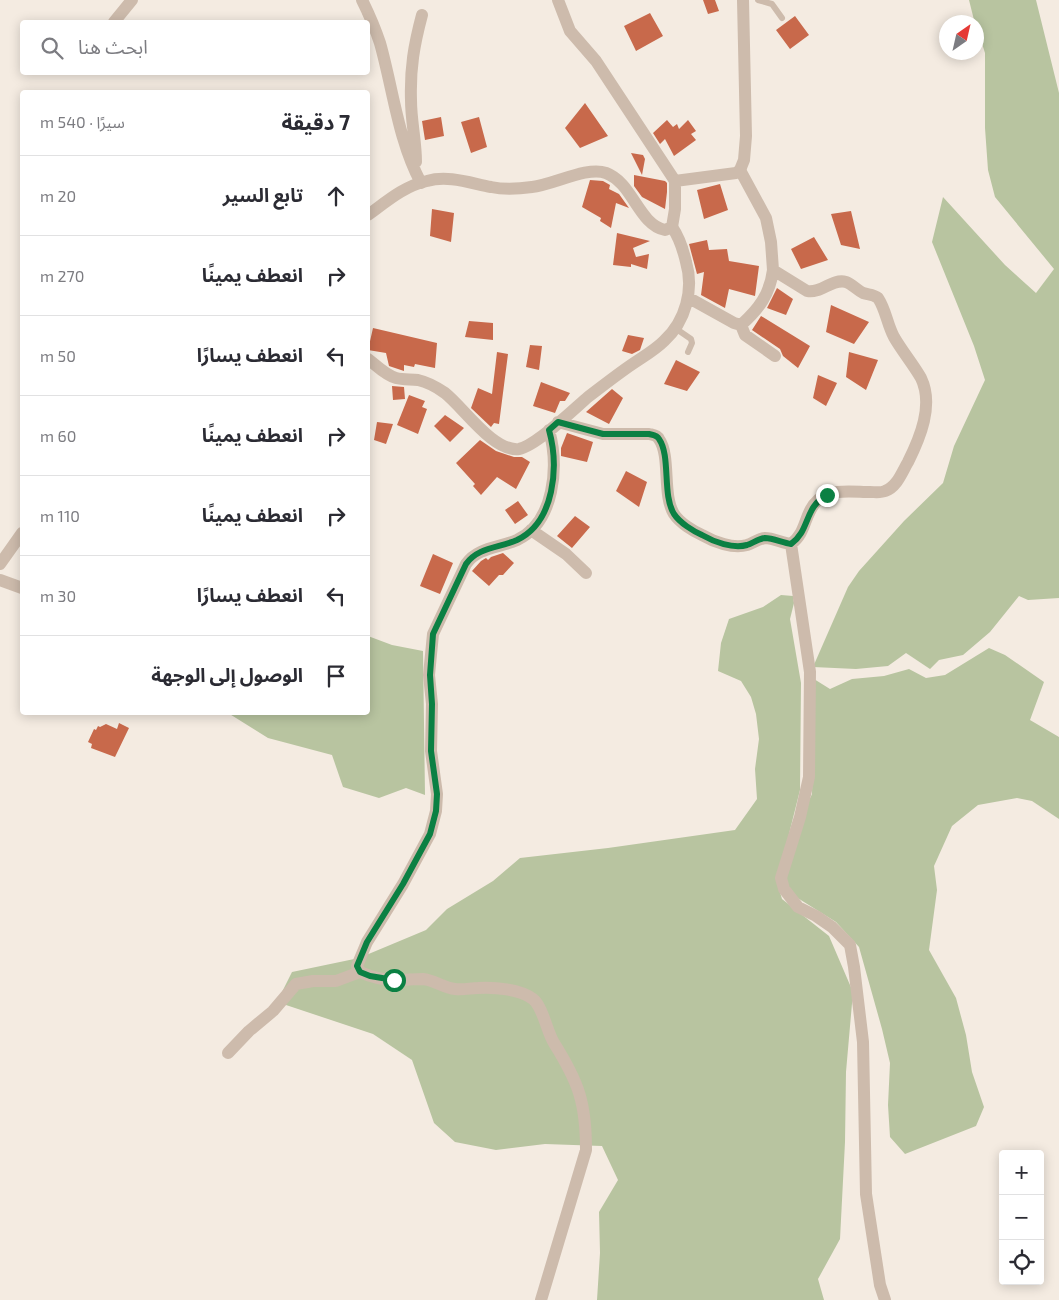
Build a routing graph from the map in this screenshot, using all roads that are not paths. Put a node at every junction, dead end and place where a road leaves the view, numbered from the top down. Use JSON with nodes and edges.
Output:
{"nodes":[{"id":1,"x":132,"y":0,"type":"edge"},
{"id":2,"x":362,"y":0,"type":"edge"},
{"id":3,"x":558,"y":0,"type":"edge"},
{"id":4,"x":743,"y":0,"type":"edge"},
{"id":5,"x":758,"y":0,"type":"edge"},
{"id":6,"x":422,"y":15,"type":"dead end"},
{"id":7,"x":782,"y":18,"type":"dead end"},
{"id":8,"x":116,"y":20,"type":"edge"},
{"id":9,"x":740,"y":170,"type":"junction"},
{"id":10,"x":418,"y":177,"type":"junction"},
{"id":11,"x":674,"y":181,"type":"junction"},
{"id":12,"x":370,"y":213,"type":"edge"},
{"id":13,"x":672,"y":227,"type":"junction"},
{"id":14,"x":773,"y":270,"type":"junction"},
{"id":15,"x":688,"y":298,"type":"junction"},
{"id":16,"x":741,"y":324,"type":"junction"},
{"id":17,"x":675,"y":328,"type":"junction"},
{"id":18,"x":688,"y":352,"type":"dead end"},
{"id":19,"x":775,"y":356,"type":"dead end"},
{"id":20,"x":370,"y":360,"type":"edge"},
{"id":21,"x":554,"y":426,"type":"junction"},
{"id":22,"x":532,"y":530,"type":"junction"},
{"id":23,"x":20,"y":536,"type":"edge"},
{"id":24,"x":791,"y":544,"type":"junction"},
{"id":25,"x":0,"y":564,"type":"edge"},
{"id":26,"x":586,"y":573,"type":"dead end"},
{"id":27,"x":0,"y":580,"type":"edge"},
{"id":28,"x":20,"y":587,"type":"edge"},
{"id":29,"x":360,"y":972,"type":"junction"},
{"id":30,"x":228,"y":1053,"type":"dead end"},
{"id":31,"x":541,"y":1300,"type":"edge"},
{"id":32,"x":885,"y":1300,"type":"edge"}],
"edges":[{"from":1,"to":8,"type":"street"},
{"from":2,"to":10,"type":"street"},
{"from":3,"to":11,"type":"street"},
{"from":4,"to":9,"type":"street"},
{"from":5,"to":7,"type":"lane"},
{"from":6,"to":10,"type":"street"},
{"from":9,"to":11,"type":"street"},
{"from":9,"to":14,"type":"street"},
{"from":10,"to":12,"type":"street"},
{"from":10,"to":13,"type":"street"},
{"from":11,"to":13,"type":"street"},
{"from":13,"to":15,"type":"street"},
{"from":14,"to":16,"type":"street"},
{"from":14,"to":24,"type":"street"},
{"from":15,"to":16,"type":"street"},
{"from":15,"to":17,"type":"street"},
{"from":16,"to":19,"type":"street"},
{"from":17,"to":18,"type":"lane"},
{"from":17,"to":21,"type":"street"},
{"from":20,"to":21,"type":"street"},
{"from":21,"to":22,"type":"street"},
{"from":21,"to":24,"type":"street"},
{"from":22,"to":26,"type":"street"},
{"from":22,"to":29,"type":"street"},
{"from":23,"to":25,"type":"street"},
{"from":24,"to":32,"type":"street"},
{"from":27,"to":28,"type":"street"},
{"from":29,"to":30,"type":"street"},
{"from":29,"to":31,"type":"street"}]}
